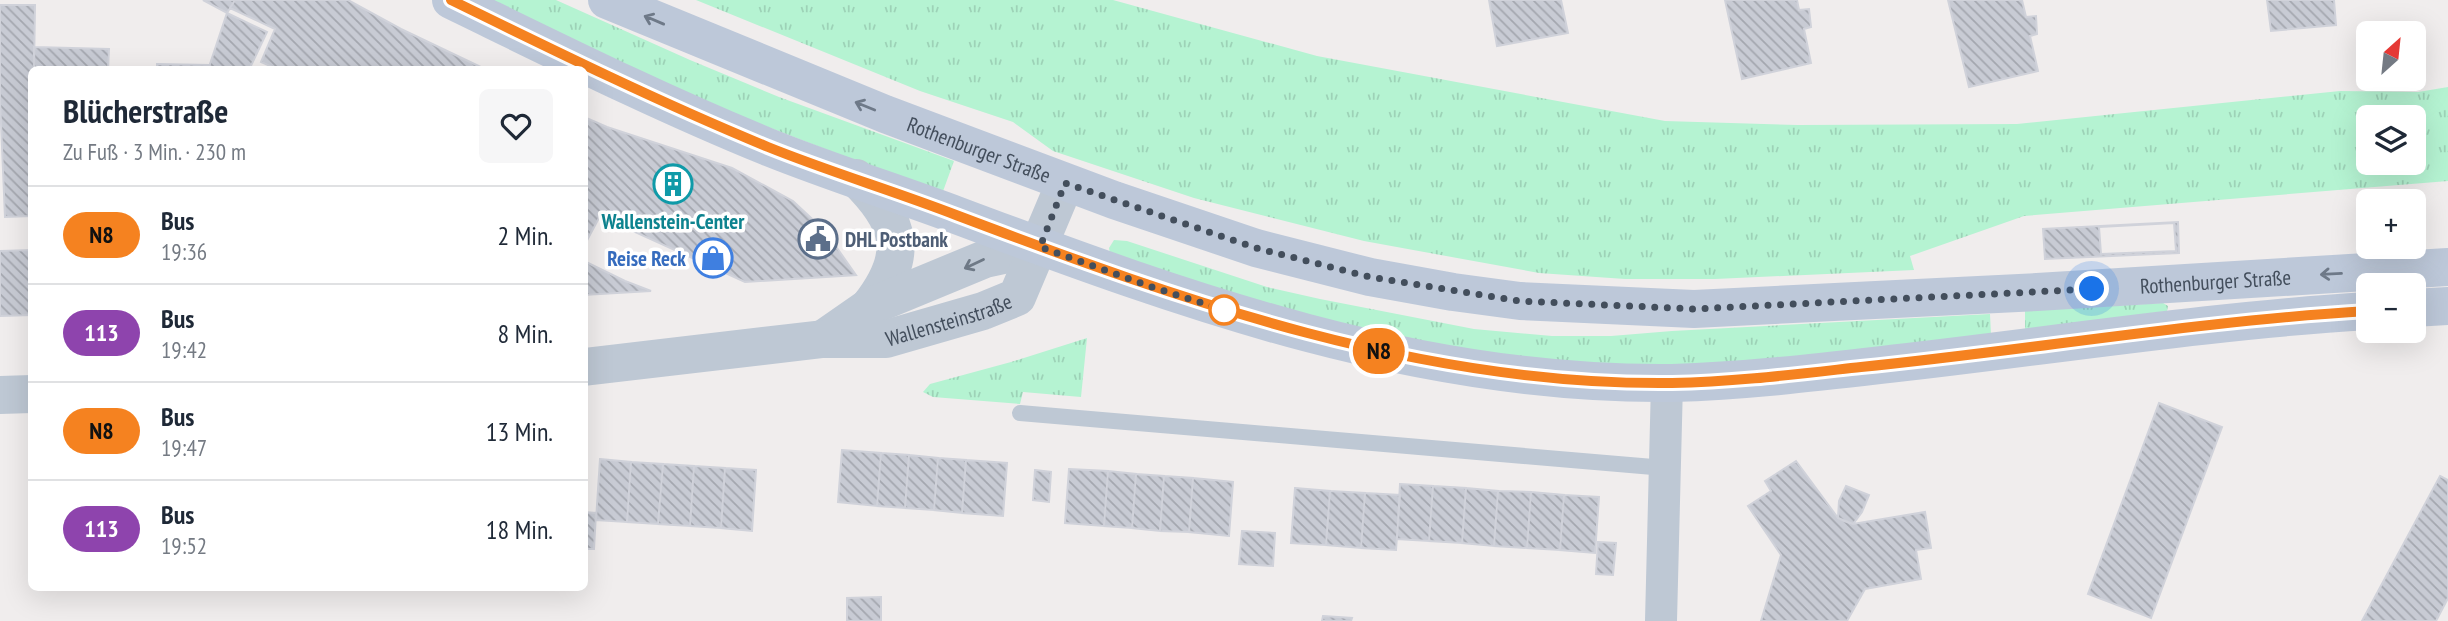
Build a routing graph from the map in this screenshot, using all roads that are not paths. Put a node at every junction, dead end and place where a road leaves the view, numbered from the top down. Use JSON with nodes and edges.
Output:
{"nodes":[{"id":1,"x":451,"y":0,"type":"edge"},
{"id":2,"x":607,"y":0,"type":"edge"},
{"id":3,"x":856,"y":178,"type":"junction"},
{"id":4,"x":1065,"y":183,"type":"junction"},
{"id":5,"x":1040,"y":247,"type":"junction"},
{"id":6,"x":2448,"y":267,"type":"edge"},
{"id":7,"x":2448,"y":306,"type":"edge"},
{"id":8,"x":869,"y":307,"type":"junction"},
{"id":9,"x":2426,"y":307,"type":"edge"},
{"id":10,"x":2356,"y":312,"type":"edge"},
{"id":11,"x":823,"y":339,"type":"junction"},
{"id":12,"x":588,"y":367,"type":"edge"},
{"id":13,"x":1667,"y":383,"type":"junction"},
{"id":14,"x":28,"y":394,"type":"edge"},
{"id":15,"x":0,"y":395,"type":"edge"},
{"id":16,"x":1020,"y":413,"type":"dead end"},
{"id":17,"x":1665,"y":468,"type":"junction"},
{"id":18,"x":1661,"y":621,"type":"edge"}],
"edges":[{"from":1,"to":3,"type":"main road","name":"Rothenburger Straße"},
{"from":4,"to":2,"type":"main road","name":"Rothenburger Straße","one_way":true},
{"from":3,"to":5,"type":"main road","name":"Rothenburger Straße"},
{"from":3,"to":8,"type":"street"},
{"from":4,"to":5,"type":"street","name":"Wallensteinstraße"},
{"from":6,"to":4,"type":"main road","name":"Rothenburger Straße","one_way":true},
{"from":5,"to":8,"type":"street","name":"Wallensteinstraße","one_way":true},
{"from":5,"to":11,"type":"street","name":"Wallensteinstraße"},
{"from":5,"to":13,"type":"main road","name":"Rothenburger Straße"},
{"from":7,"to":9,"type":"main road"},
{"from":8,"to":11,"type":"street","name":"Wallensteinstraße"},
{"from":10,"to":13,"type":"main road","name":"Rothenburger Straße"},
{"from":11,"to":12,"type":"street","name":"Wallensteinstraße"},
{"from":13,"to":17,"type":"street"},
{"from":14,"to":15,"type":"street"},
{"from":16,"to":17,"type":"lane"},
{"from":17,"to":18,"type":"street"}]}
